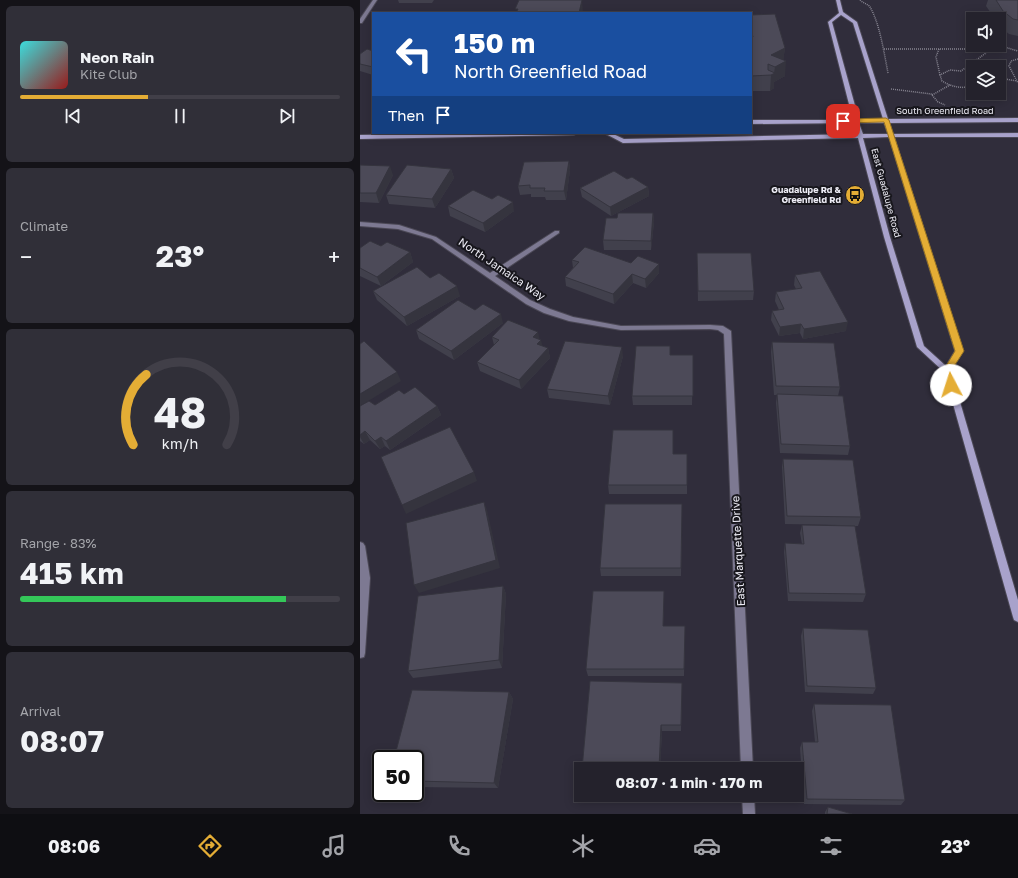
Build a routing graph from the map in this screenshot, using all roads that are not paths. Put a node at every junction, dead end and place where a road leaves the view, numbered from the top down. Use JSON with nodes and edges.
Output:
{"nodes":[{"id":1,"x":375,"y":0,"type":"edge"},
{"id":2,"x":838,"y":0,"type":"edge"},
{"id":3,"x":841,"y":13,"type":"junction"},
{"id":4,"x":360,"y":22,"type":"edge"},
{"id":5,"x":856,"y":120,"type":"junction"},
{"id":6,"x":886,"y":120,"type":"junction"},
{"id":7,"x":1018,"y":120,"type":"edge"},
{"id":8,"x":752,"y":122,"type":"edge"},
{"id":9,"x":520,"y":134,"type":"edge"},
{"id":10,"x":609,"y":134,"type":"edge"},
{"id":11,"x":860,"y":136,"type":"junction"},
{"id":12,"x":891,"y":136,"type":"junction"},
{"id":13,"x":1018,"y":136,"type":"edge"},
{"id":14,"x":360,"y":137,"type":"edge"},
{"id":15,"x":360,"y":224,"type":"edge"},
{"id":16,"x":556,"y":232,"type":"dead end"},
{"id":17,"x":491,"y":276,"type":"junction"},
{"id":18,"x":728,"y":332,"type":"joint"},
{"id":19,"x":947,"y":371,"type":"junction"},
{"id":20,"x":360,"y":546,"type":"edge"},
{"id":21,"x":1018,"y":618,"type":"edge"},
{"id":22,"x":360,"y":653,"type":"edge"},
{"id":23,"x":747,"y":762,"type":"edge"},
{"id":24,"x":748,"y":802,"type":"edge"},
{"id":25,"x":749,"y":814,"type":"edge"}],
"edges":[{"from":1,"to":4,"type":"street"},
{"from":2,"to":3,"type":"main road"},
{"from":3,"to":5,"type":"main road","name":"East Guadalupe Road"},
{"from":3,"to":6,"type":"main road","name":"East Guadalupe Road"},
{"from":5,"to":6,"type":"main road","name":"South Greenfield Road"},
{"from":5,"to":8,"type":"main road","name":"South Greenfield Road"},
{"from":5,"to":11,"type":"main road","name":"East Guadalupe Road"},
{"from":6,"to":7,"type":"main road","name":"South Greenfield Road"},
{"from":6,"to":12,"type":"main road","name":"East Guadalupe Road"},
{"from":9,"to":14,"type":"main road"},
{"from":10,"to":11,"type":"main road"},
{"from":11,"to":12,"type":"main road"},
{"from":11,"to":19,"type":"main road","name":"East Guadalupe Road"},
{"from":12,"to":13,"type":"main road"},
{"from":12,"to":19,"type":"main road","name":"East Guadalupe Road"},
{"from":15,"to":17,"type":"street","name":"North Jamaica Way"},
{"from":16,"to":17,"type":"street"},
{"from":17,"to":18,"type":"street","name":"North Jamaica Way"},
{"from":18,"to":23,"type":"street","name":"East Marquette Drive"},
{"from":19,"to":21,"type":"main road"},
{"from":20,"to":22,"type":"street"},
{"from":24,"to":25,"type":"street"}]}
